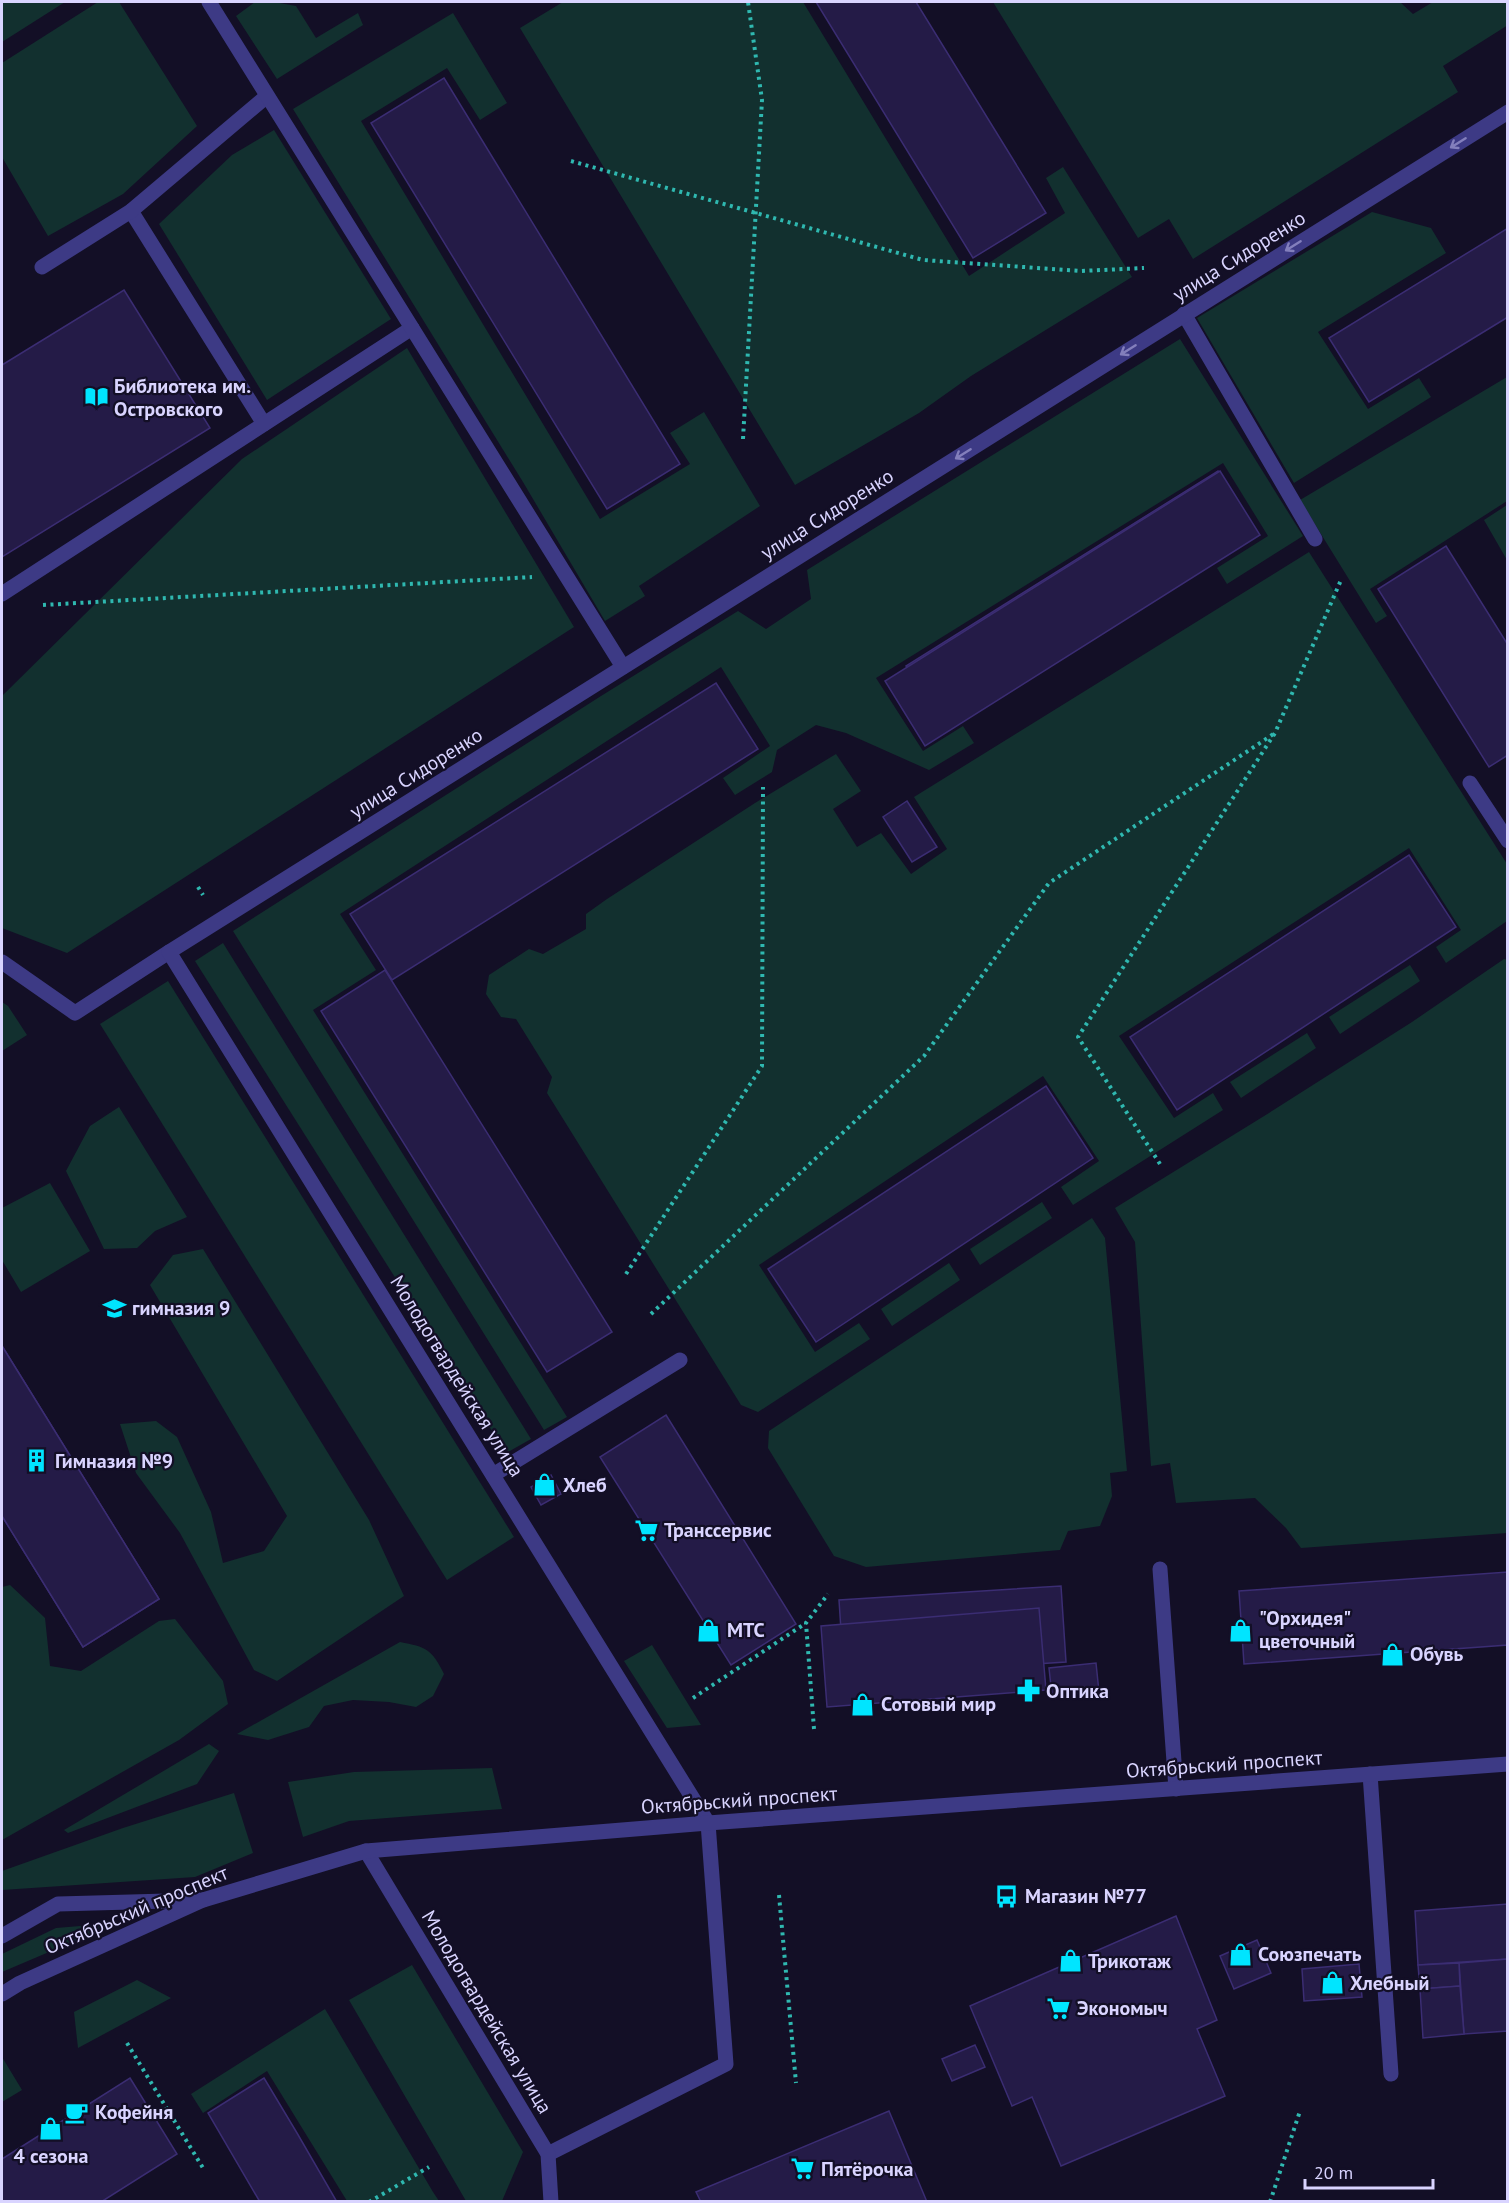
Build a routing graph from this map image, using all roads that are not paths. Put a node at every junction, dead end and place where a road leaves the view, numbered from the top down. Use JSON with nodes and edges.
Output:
{"nodes":[{"id":1,"x":209,"y":2,"type":"edge"},
{"id":2,"x":267,"y":96,"type":"junction"},
{"id":3,"x":1508,"y":111,"type":"edge"},
{"id":4,"x":131,"y":211,"type":"junction"},
{"id":5,"x":42,"y":267,"type":"dead end"},
{"id":6,"x":1184,"y":314,"type":"junction"},
{"id":7,"x":412,"y":328,"type":"junction"},
{"id":8,"x":264,"y":424,"type":"junction"},
{"id":9,"x":1315,"y":539,"type":"dead end"},
{"id":10,"x":2,"y":594,"type":"edge"},
{"id":11,"x":623,"y":667,"type":"junction"},
{"id":12,"x":1470,"y":783,"type":"dead end"},
{"id":13,"x":1508,"y":841,"type":"edge"},
{"id":14,"x":169,"y":952,"type":"junction"},
{"id":15,"x":2,"y":962,"type":"edge"},
{"id":16,"x":680,"y":1360,"type":"dead end"},
{"id":17,"x":493,"y":1475,"type":"junction"},
{"id":18,"x":1160,"y":1569,"type":"dead end"},
{"id":19,"x":1508,"y":1764,"type":"edge"},
{"id":20,"x":1370,"y":1774,"type":"junction"},
{"id":21,"x":1176,"y":1789,"type":"junction"},
{"id":22,"x":708,"y":1823,"type":"junction"},
{"id":23,"x":366,"y":1851,"type":"junction"},
{"id":24,"x":203,"y":1900,"type":"junction"},
{"id":25,"x":2,"y":1936,"type":"edge"},
{"id":26,"x":2,"y":1994,"type":"edge"},
{"id":27,"x":1391,"y":2074,"type":"dead end"},
{"id":28,"x":548,"y":2154,"type":"junction"},
{"id":29,"x":551,"y":2202,"type":"edge"}],
"edges":[{"from":1,"to":2,"type":"street"},
{"from":2,"to":4,"type":"street"},
{"from":2,"to":7,"type":"street"},
{"from":3,"to":6,"type":"street","name":"улица Сидоренко","one_way":true},
{"from":4,"to":5,"type":"street"},
{"from":4,"to":8,"type":"street"},
{"from":6,"to":9,"type":"street"},
{"from":6,"to":11,"type":"street","name":"улица Сидоренко","one_way":true},
{"from":7,"to":8,"type":"street"},
{"from":7,"to":11,"type":"street"},
{"from":8,"to":10,"type":"street"},
{"from":11,"to":14,"type":"street","name":"улица Сидоренко"},
{"from":12,"to":13,"type":"street"},
{"from":14,"to":15,"type":"street","name":"улица Сидоренко"},
{"from":14,"to":17,"type":"street","name":"Молодогвардейская улица"},
{"from":16,"to":17,"type":"street"},
{"from":17,"to":22,"type":"street","name":"Молодогвардейская улица"},
{"from":18,"to":21,"type":"street"},
{"from":19,"to":20,"type":"street","name":"Октябрьский проспект"},
{"from":20,"to":21,"type":"street","name":"Октябрьский проспект"},
{"from":20,"to":27,"type":"street"},
{"from":21,"to":22,"type":"street","name":"Октябрьский проспект"},
{"from":22,"to":23,"type":"street","name":"Октябрьский проспект"},
{"from":22,"to":28,"type":"street"},
{"from":23,"to":24,"type":"street","name":"Октябрьский проспект"},
{"from":23,"to":28,"type":"street","name":"Молодогвардейская улица"},
{"from":24,"to":25,"type":"street"},
{"from":24,"to":26,"type":"street","name":"Октябрьский проспект"},
{"from":28,"to":29,"type":"street","name":"Молодогвардейская улица"}]}
